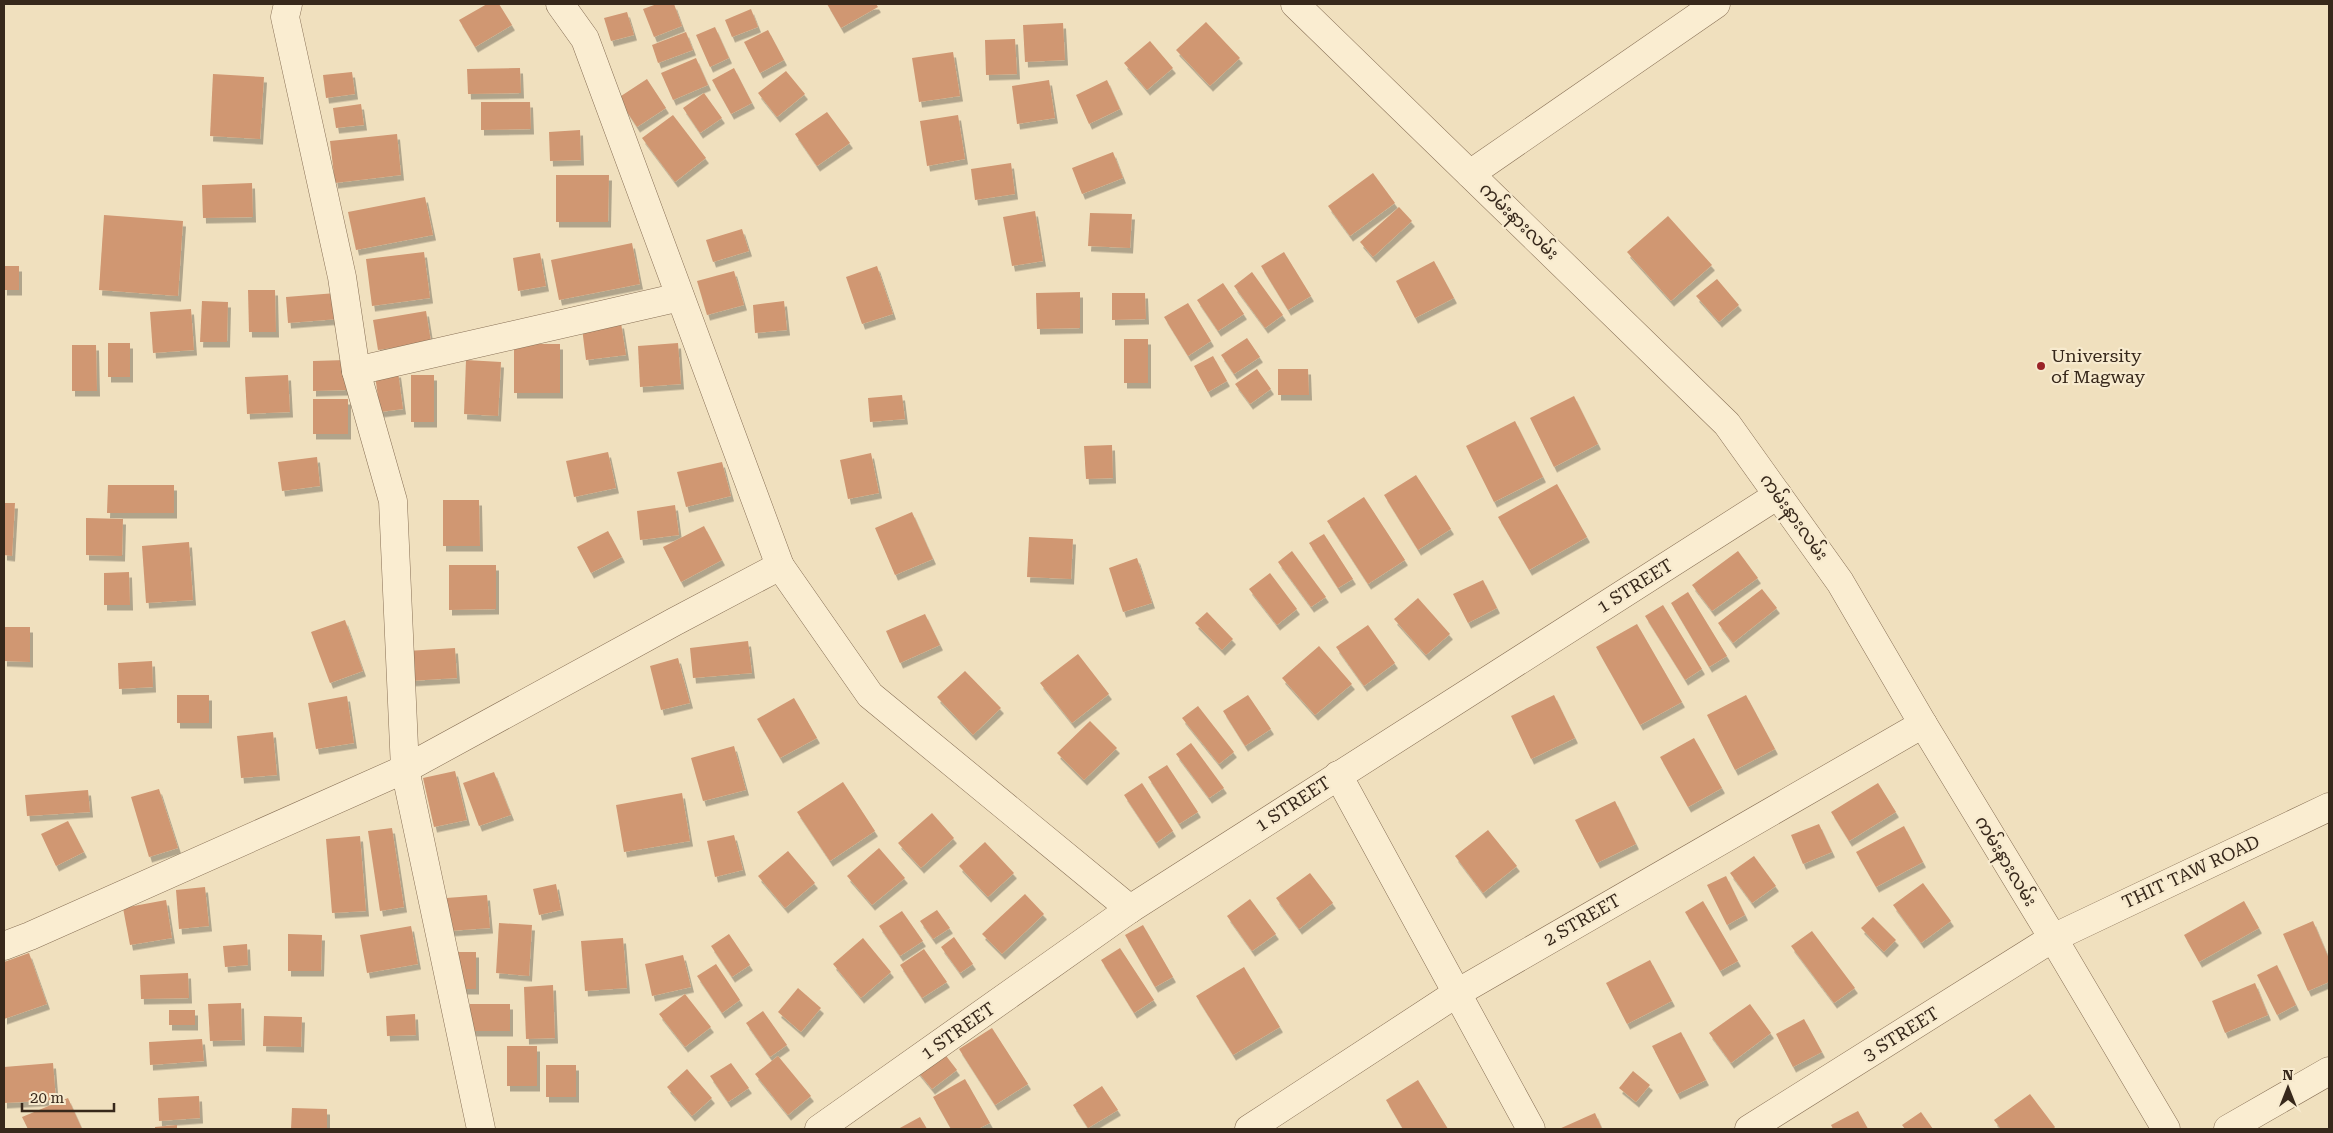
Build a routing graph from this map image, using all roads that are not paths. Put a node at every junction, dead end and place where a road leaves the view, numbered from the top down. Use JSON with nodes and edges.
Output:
{"nodes":[{"id":1,"x":288,"y":4,"type":"edge"},
{"id":2,"x":560,"y":4,"type":"edge"},
{"id":3,"x":1295,"y":4,"type":"edge"},
{"id":4,"x":1716,"y":4,"type":"edge"},
{"id":5,"x":1470,"y":174,"type":"junction"},
{"id":6,"x":680,"y":297,"type":"junction"},
{"id":7,"x":356,"y":371,"type":"junction"},
{"id":8,"x":1778,"y":495,"type":"junction"},
{"id":9,"x":780,"y":566,"type":"junction"},
{"id":10,"x":1923,"y":724,"type":"junction"},
{"id":11,"x":405,"y":768,"type":"junction"},
{"id":12,"x":1338,"y":775,"type":"junction"},
{"id":13,"x":2329,"y":807,"type":"edge"},
{"id":14,"x":1130,"y":909,"type":"junction"},
{"id":15,"x":2053,"y":938,"type":"junction"},
{"id":16,"x":4,"y":946,"type":"edge"},
{"id":17,"x":1456,"y":992,"type":"junction"},
{"id":18,"x":2329,"y":1071,"type":"edge"},
{"id":19,"x":481,"y":1129,"type":"edge"},
{"id":20,"x":819,"y":1129,"type":"edge"},
{"id":21,"x":1249,"y":1129,"type":"edge"},
{"id":22,"x":1531,"y":1129,"type":"edge"},
{"id":23,"x":1749,"y":1129,"type":"edge"},
{"id":24,"x":2166,"y":1129,"type":"edge"},
{"id":25,"x":2228,"y":1129,"type":"edge"}],
"edges":[{"from":1,"to":7,"type":"street"},
{"from":2,"to":6,"type":"street"},
{"from":3,"to":5,"type":"street","name":"ကမ်းနားလမ်း"},
{"from":4,"to":5,"type":"street"},
{"from":5,"to":8,"type":"street","name":"ကမ်းနားလမ်း"},
{"from":6,"to":7,"type":"street"},
{"from":6,"to":9,"type":"street"},
{"from":7,"to":11,"type":"street"},
{"from":8,"to":10,"type":"street","name":"ကမ်းနားလမ်း"},
{"from":8,"to":12,"type":"street","name":"1 STREET"},
{"from":9,"to":11,"type":"street"},
{"from":9,"to":14,"type":"street"},
{"from":10,"to":15,"type":"street","name":"ကမ်းနားလမ်း"},
{"from":10,"to":17,"type":"street","name":"2 STREET"},
{"from":11,"to":16,"type":"street"},
{"from":11,"to":19,"type":"street"},
{"from":12,"to":14,"type":"street","name":"1 STREET"},
{"from":12,"to":17,"type":"street"},
{"from":13,"to":15,"type":"street","name":"THIT TAW ROAD"},
{"from":14,"to":20,"type":"street","name":"1 STREET"},
{"from":15,"to":23,"type":"street","name":"3 STREET"},
{"from":15,"to":24,"type":"street","name":"ကမ်းနားလမ်း"},
{"from":17,"to":21,"type":"street","name":"2 STREET"},
{"from":17,"to":22,"type":"street"},
{"from":18,"to":25,"type":"street"}]}
